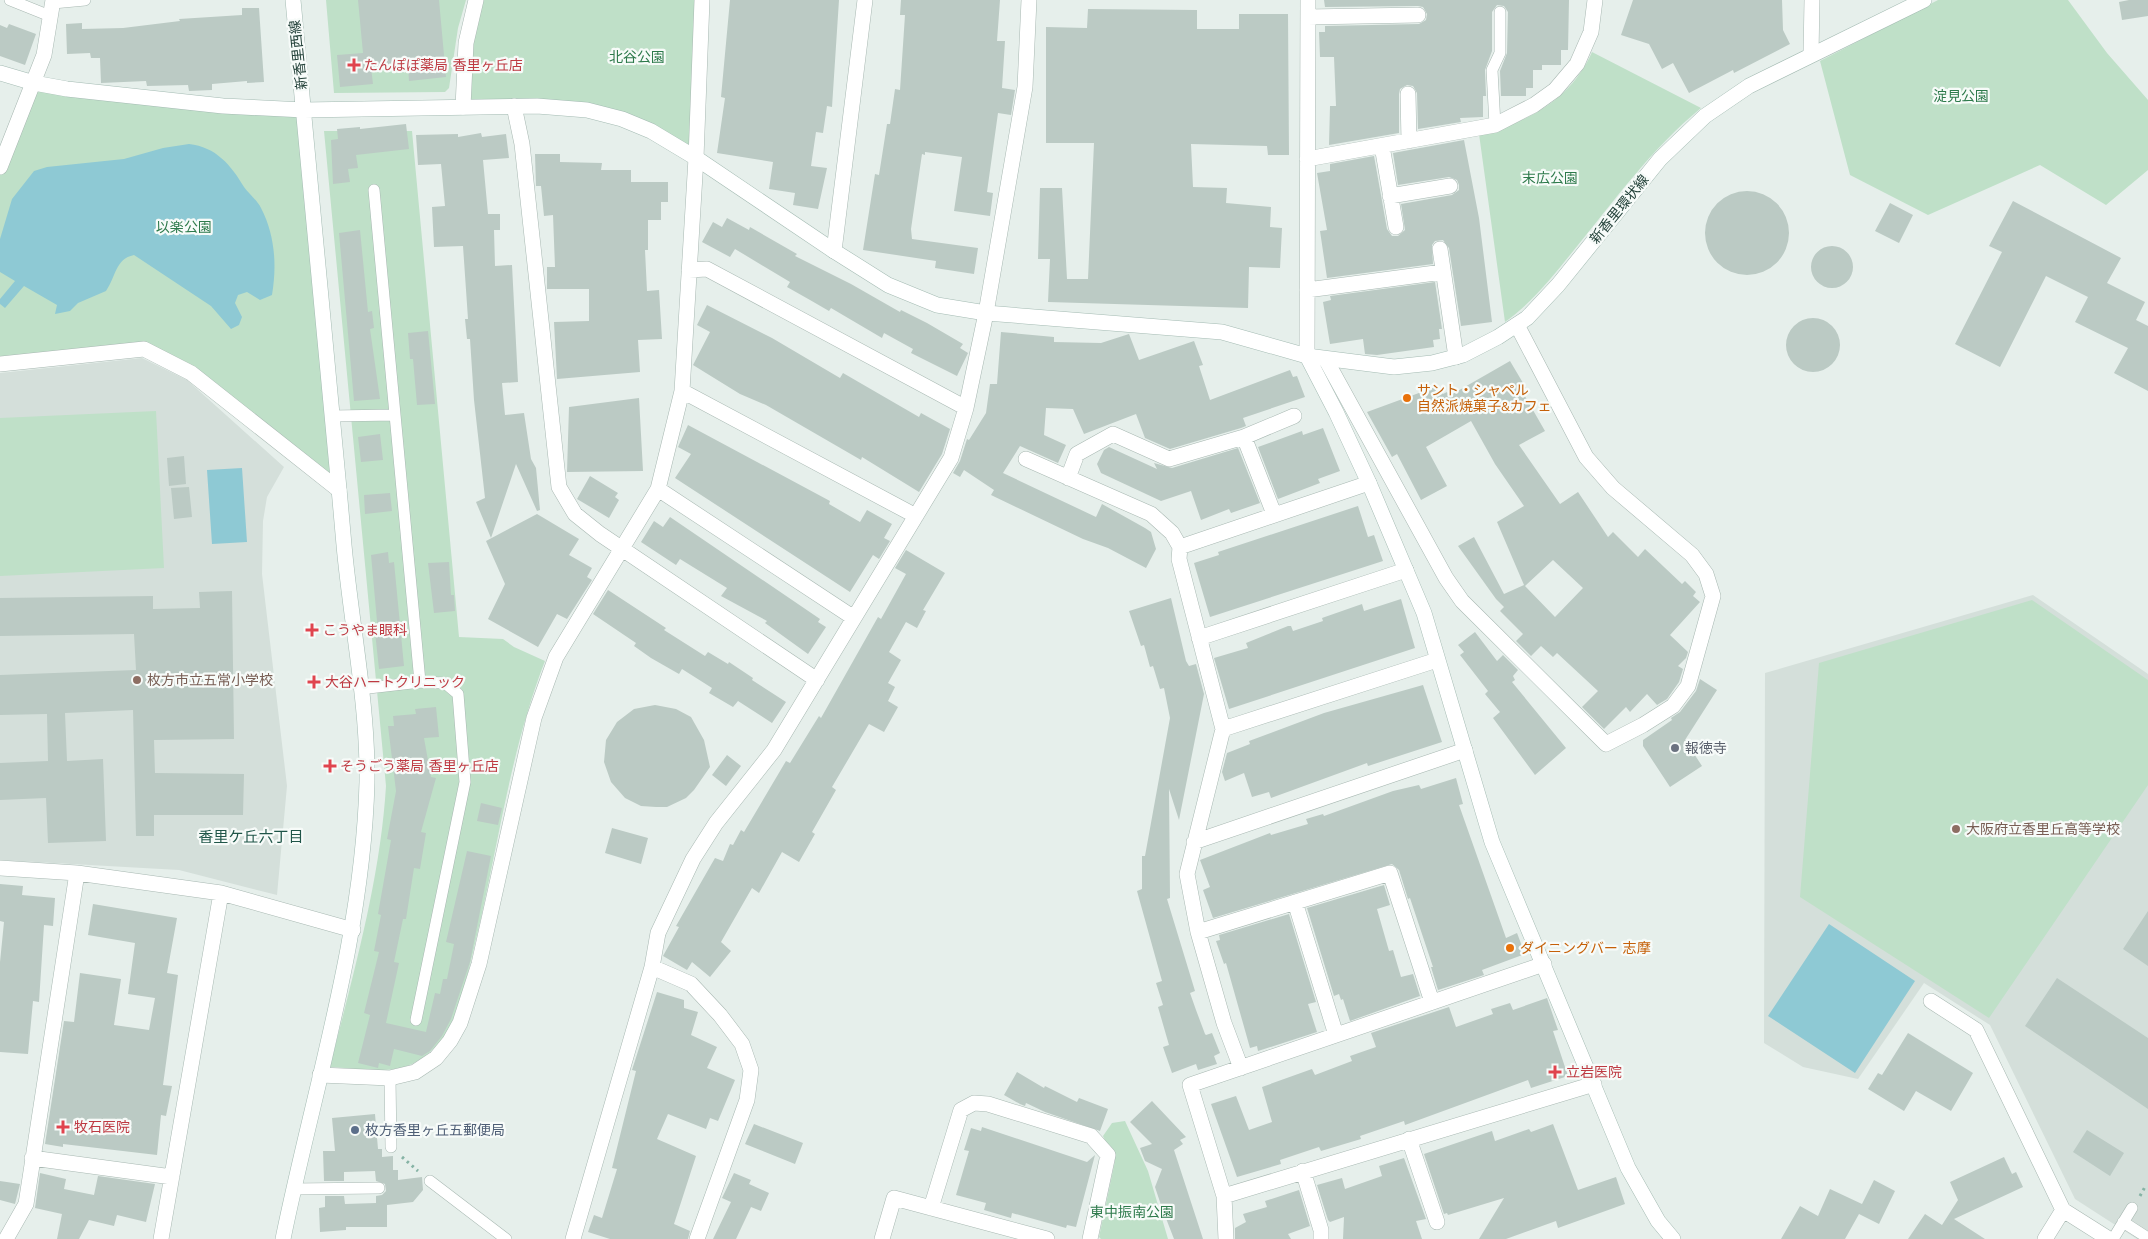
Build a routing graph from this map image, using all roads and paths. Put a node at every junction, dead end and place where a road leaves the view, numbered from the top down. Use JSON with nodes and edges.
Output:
{"nodes":[{"id":1,"x":10,"y":0,"type":"edge"},
{"id":2,"x":85,"y":0,"type":"edge"},
{"id":3,"x":293,"y":0,"type":"edge"},
{"id":4,"x":476,"y":0,"type":"edge"},
{"id":5,"x":702,"y":0,"type":"edge"},
{"id":6,"x":865,"y":0,"type":"edge"},
{"id":7,"x":1029,"y":0,"type":"edge"},
{"id":8,"x":1308,"y":0,"type":"edge"},
{"id":9,"x":1595,"y":0,"type":"edge"},
{"id":10,"x":1812,"y":0,"type":"edge"},
{"id":11,"x":1924,"y":0,"type":"edge"},
{"id":12,"x":52,"y":6,"type":"edge"},
{"id":13,"x":1500,"y":12,"type":"dead end"},
{"id":14,"x":1418,"y":15,"type":"dead end"},
{"id":15,"x":1308,"y":17,"type":"junction"},
{"id":16,"x":1811,"y":54,"type":"junction"},
{"id":17,"x":0,"y":74,"type":"edge"},
{"id":18,"x":34,"y":84,"type":"junction"},
{"id":19,"x":1408,"y":94,"type":"dead end"},
{"id":20,"x":514,"y":106,"type":"junction"},
{"id":21,"x":462,"y":107,"type":"junction"},
{"id":22,"x":304,"y":110,"type":"junction"},
{"id":23,"x":1495,"y":125,"type":"junction"},
{"id":24,"x":1409,"y":141,"type":"junction"},
{"id":25,"x":1382,"y":146,"type":"junction"},
{"id":26,"x":696,"y":158,"type":"junction"},
{"id":27,"x":1307,"y":158,"type":"junction"},
{"id":28,"x":0,"y":167,"type":"edge"},
{"id":29,"x":1450,"y":186,"type":"dead end"},
{"id":30,"x":374,"y":190,"type":"dead end"},
{"id":31,"x":1390,"y":196,"type":"junction"},
{"id":32,"x":1396,"y":227,"type":"dead end"},
{"id":33,"x":1440,"y":250,"type":"dead end"},
{"id":34,"x":834,"y":251,"type":"junction"},
{"id":35,"x":689,"y":270,"type":"junction"},
{"id":36,"x":1443,"y":272,"type":"junction"},
{"id":37,"x":1307,"y":290,"type":"junction"},
{"id":38,"x":986,"y":313,"type":"junction"},
{"id":39,"x":1517,"y":325,"type":"junction"},
{"id":40,"x":1307,"y":356,"type":"junction"},
{"id":41,"x":1456,"y":356,"type":"junction"},
{"id":42,"x":1326,"y":360,"type":"junction"},
{"id":43,"x":0,"y":364,"type":"edge"},
{"id":44,"x":682,"y":391,"type":"junction"},
{"id":45,"x":966,"y":408,"type":"junction"},
{"id":46,"x":394,"y":415,"type":"junction"},
{"id":47,"x":332,"y":416,"type":"junction"},
{"id":48,"x":1294,"y":416,"type":"dead end"},
{"id":49,"x":1244,"y":437,"type":"junction"},
{"id":50,"x":1026,"y":459,"type":"dead end"},
{"id":51,"x":1068,"y":478,"type":"junction"},
{"id":52,"x":1369,"y":483,"type":"junction"},
{"id":53,"x":658,"y":489,"type":"junction"},
{"id":54,"x":339,"y":490,"type":"junction"},
{"id":55,"x":1274,"y":514,"type":"junction"},
{"id":56,"x":916,"y":516,"type":"junction"},
{"id":57,"x":1180,"y":547,"type":"junction"},
{"id":58,"x":622,"y":549,"type":"junction"},
{"id":59,"x":1406,"y":570,"type":"junction"},
{"id":60,"x":854,"y":618,"type":"junction"},
{"id":61,"x":1199,"y":638,"type":"junction"},
{"id":62,"x":1437,"y":660,"type":"junction"},
{"id":63,"x":817,"y":680,"type":"junction"},
{"id":64,"x":420,"y":682,"type":"junction"},
{"id":65,"x":360,"y":689,"type":"junction"},
{"id":66,"x":1223,"y":729,"type":"junction"},
{"id":67,"x":1465,"y":750,"type":"junction"},
{"id":68,"x":1194,"y":842,"type":"junction"},
{"id":69,"x":0,"y":868,"type":"edge"},
{"id":70,"x":77,"y":873,"type":"junction"},
{"id":71,"x":221,"y":893,"type":"junction"},
{"id":72,"x":1295,"y":902,"type":"junction"},
{"id":73,"x":353,"y":930,"type":"junction"},
{"id":74,"x":1198,"y":932,"type":"junction"},
{"id":75,"x":1544,"y":964,"type":"junction"},
{"id":76,"x":652,"y":967,"type":"junction"},
{"id":77,"x":1932,"y":1001,"type":"dead end"},
{"id":78,"x":1432,"y":1002,"type":"junction"},
{"id":79,"x":416,"y":1020,"type":"dead end"},
{"id":80,"x":1336,"y":1035,"type":"junction"},
{"id":81,"x":1241,"y":1068,"type":"junction"},
{"id":82,"x":320,"y":1075,"type":"junction"},
{"id":83,"x":390,"y":1078,"type":"junction"},
{"id":84,"x":1594,"y":1084,"type":"junction"},
{"id":85,"x":1409,"y":1140,"type":"junction"},
{"id":86,"x":391,"y":1147,"type":"joint"},
{"id":87,"x":32,"y":1158,"type":"junction"},
{"id":88,"x":1304,"y":1172,"type":"junction"},
{"id":89,"x":172,"y":1177,"type":"junction"},
{"id":90,"x":430,"y":1181,"type":"joint"},
{"id":91,"x":379,"y":1188,"type":"dead end"},
{"id":92,"x":293,"y":1189,"type":"junction"},
{"id":93,"x":1224,"y":1196,"type":"junction"},
{"id":94,"x":931,"y":1208,"type":"junction"},
{"id":95,"x":2132,"y":1208,"type":"dead end"},
{"id":96,"x":2063,"y":1210,"type":"junction"},
{"id":97,"x":1437,"y":1222,"type":"dead end"},
{"id":98,"x":2123,"y":1222,"type":"junction"},
{"id":99,"x":2148,"y":1238,"type":"edge"},
{"id":100,"x":6,"y":1239,"type":"edge"},
{"id":101,"x":161,"y":1239,"type":"edge"},
{"id":102,"x":283,"y":1239,"type":"edge"},
{"id":103,"x":506,"y":1239,"type":"edge"},
{"id":104,"x":574,"y":1239,"type":"edge"},
{"id":105,"x":697,"y":1239,"type":"edge"},
{"id":106,"x":882,"y":1239,"type":"edge"},
{"id":107,"x":1046,"y":1239,"type":"edge"},
{"id":108,"x":1090,"y":1239,"type":"edge"},
{"id":109,"x":1226,"y":1239,"type":"edge"},
{"id":110,"x":1321,"y":1239,"type":"edge"},
{"id":111,"x":1673,"y":1239,"type":"edge"},
{"id":112,"x":2045,"y":1239,"type":"edge"},
{"id":113,"x":2109,"y":1239,"type":"edge"},
{"id":114,"x":2114,"y":1239,"type":"edge"}],
"edges":[{"from":1,"to":12,"type":"lane"},
{"from":2,"to":12,"type":"lane"},
{"from":3,"to":22,"type":"street","name":"新香里西線"},
{"from":4,"to":21,"type":"street"},
{"from":5,"to":26,"type":"street"},
{"from":6,"to":34,"type":"street"},
{"from":7,"to":38,"type":"street"},
{"from":8,"to":15,"type":"street"},
{"from":9,"to":23,"type":"street"},
{"from":10,"to":16,"type":"street"},
{"from":11,"to":16,"type":"street","name":"新香里環状線"},
{"from":12,"to":18,"type":"street"},
{"from":13,"to":23,"type":"lane"},
{"from":14,"to":15,"type":"street"},
{"from":15,"to":27,"type":"street"},
{"from":16,"to":39,"type":"street","name":"新香里環状線"},
{"from":17,"to":18,"type":"street","name":"新香里環状線"},
{"from":18,"to":22,"type":"street","name":"新香里環状線"},
{"from":18,"to":28,"type":"street"},
{"from":19,"to":24,"type":"street"},
{"from":20,"to":21,"type":"street","name":"新香里環状線"},
{"from":20,"to":26,"type":"street","name":"新香里環状線"},
{"from":20,"to":58,"type":"street"},
{"from":21,"to":22,"type":"street","name":"新香里環状線"},
{"from":22,"to":47,"type":"street","name":"新香里西線"},
{"from":23,"to":24,"type":"street"},
{"from":24,"to":25,"type":"street"},
{"from":25,"to":27,"type":"street"},
{"from":25,"to":31,"type":"street"},
{"from":26,"to":34,"type":"street","name":"新香里環状線"},
{"from":26,"to":35,"type":"street"},
{"from":27,"to":37,"type":"street"},
{"from":29,"to":31,"type":"street"},
{"from":30,"to":46,"type":"lane"},
{"from":31,"to":32,"type":"street"},
{"from":33,"to":36,"type":"street"},
{"from":34,"to":38,"type":"street","name":"新香里環状線"},
{"from":35,"to":44,"type":"street"},
{"from":35,"to":45,"type":"street"},
{"from":36,"to":37,"type":"street"},
{"from":36,"to":41,"type":"street"},
{"from":37,"to":40,"type":"street"},
{"from":38,"to":40,"type":"street","name":"新香里環状線"},
{"from":38,"to":45,"type":"street"},
{"from":39,"to":41,"type":"street","name":"新香里環状線"},
{"from":39,"to":42,"type":"street"},
{"from":40,"to":42,"type":"street","name":"新香里環状線"},
{"from":40,"to":52,"type":"street"},
{"from":41,"to":42,"type":"street","name":"新香里環状線"},
{"from":43,"to":54,"type":"street"},
{"from":44,"to":53,"type":"street"},
{"from":44,"to":56,"type":"street"},
{"from":45,"to":56,"type":"street"},
{"from":46,"to":47,"type":"lane"},
{"from":46,"to":64,"type":"lane"},
{"from":47,"to":54,"type":"street","name":"新香里西線"},
{"from":48,"to":49,"type":"street"},
{"from":49,"to":51,"type":"street"},
{"from":49,"to":55,"type":"street"},
{"from":50,"to":51,"type":"street"},
{"from":51,"to":57,"type":"street"},
{"from":52,"to":55,"type":"street"},
{"from":52,"to":59,"type":"street"},
{"from":53,"to":58,"type":"street"},
{"from":53,"to":60,"type":"street"},
{"from":54,"to":65,"type":"street","name":"新香里西線"},
{"from":55,"to":57,"type":"street"},
{"from":56,"to":60,"type":"street"},
{"from":57,"to":61,"type":"street"},
{"from":58,"to":63,"type":"street"},
{"from":58,"to":83,"type":"street"},
{"from":59,"to":61,"type":"street"},
{"from":59,"to":62,"type":"street"},
{"from":60,"to":63,"type":"street"},
{"from":61,"to":66,"type":"street"},
{"from":62,"to":66,"type":"street"},
{"from":62,"to":67,"type":"street"},
{"from":63,"to":76,"type":"street"},
{"from":64,"to":65,"type":"lane"},
{"from":64,"to":79,"type":"lane"},
{"from":65,"to":73,"type":"street","name":"新香里西線"},
{"from":66,"to":68,"type":"street"},
{"from":67,"to":68,"type":"street"},
{"from":67,"to":75,"type":"street"},
{"from":68,"to":74,"type":"street"},
{"from":69,"to":70,"type":"street"},
{"from":70,"to":71,"type":"street"},
{"from":70,"to":87,"type":"street"},
{"from":71,"to":73,"type":"street"},
{"from":71,"to":89,"type":"street"},
{"from":72,"to":74,"type":"street"},
{"from":72,"to":78,"type":"street"},
{"from":72,"to":80,"type":"street"},
{"from":73,"to":82,"type":"street","name":"新香里西線"},
{"from":74,"to":81,"type":"street"},
{"from":75,"to":78,"type":"street"},
{"from":75,"to":84,"type":"street"},
{"from":76,"to":104,"type":"street"},
{"from":76,"to":105,"type":"street"},
{"from":77,"to":96,"type":"street"},
{"from":78,"to":80,"type":"street"},
{"from":80,"to":81,"type":"street"},
{"from":81,"to":93,"type":"street"},
{"from":82,"to":83,"type":"street"},
{"from":82,"to":92,"type":"street","name":"新香里西線"},
{"from":83,"to":86,"type":"lane"},
{"from":84,"to":85,"type":"street"},
{"from":84,"to":111,"type":"street"},
{"from":85,"to":88,"type":"street"},
{"from":85,"to":97,"type":"street"},
{"from":86,"to":90,"type":"path"},
{"from":87,"to":89,"type":"street"},
{"from":87,"to":100,"type":"street"},
{"from":88,"to":93,"type":"street"},
{"from":88,"to":110,"type":"street"},
{"from":89,"to":101,"type":"street"},
{"from":90,"to":103,"type":"lane"},
{"from":91,"to":92,"type":"lane"},
{"from":92,"to":102,"type":"street","name":"新香里西線"},
{"from":93,"to":109,"type":"street"},
{"from":94,"to":106,"type":"street"},
{"from":94,"to":107,"type":"street"},
{"from":94,"to":108,"type":"street"},
{"from":95,"to":98,"type":"lane"},
{"from":96,"to":112,"type":"street"},
{"from":96,"to":113,"type":"street"},
{"from":98,"to":99,"type":"lane"},
{"from":98,"to":114,"type":"lane"}]}
